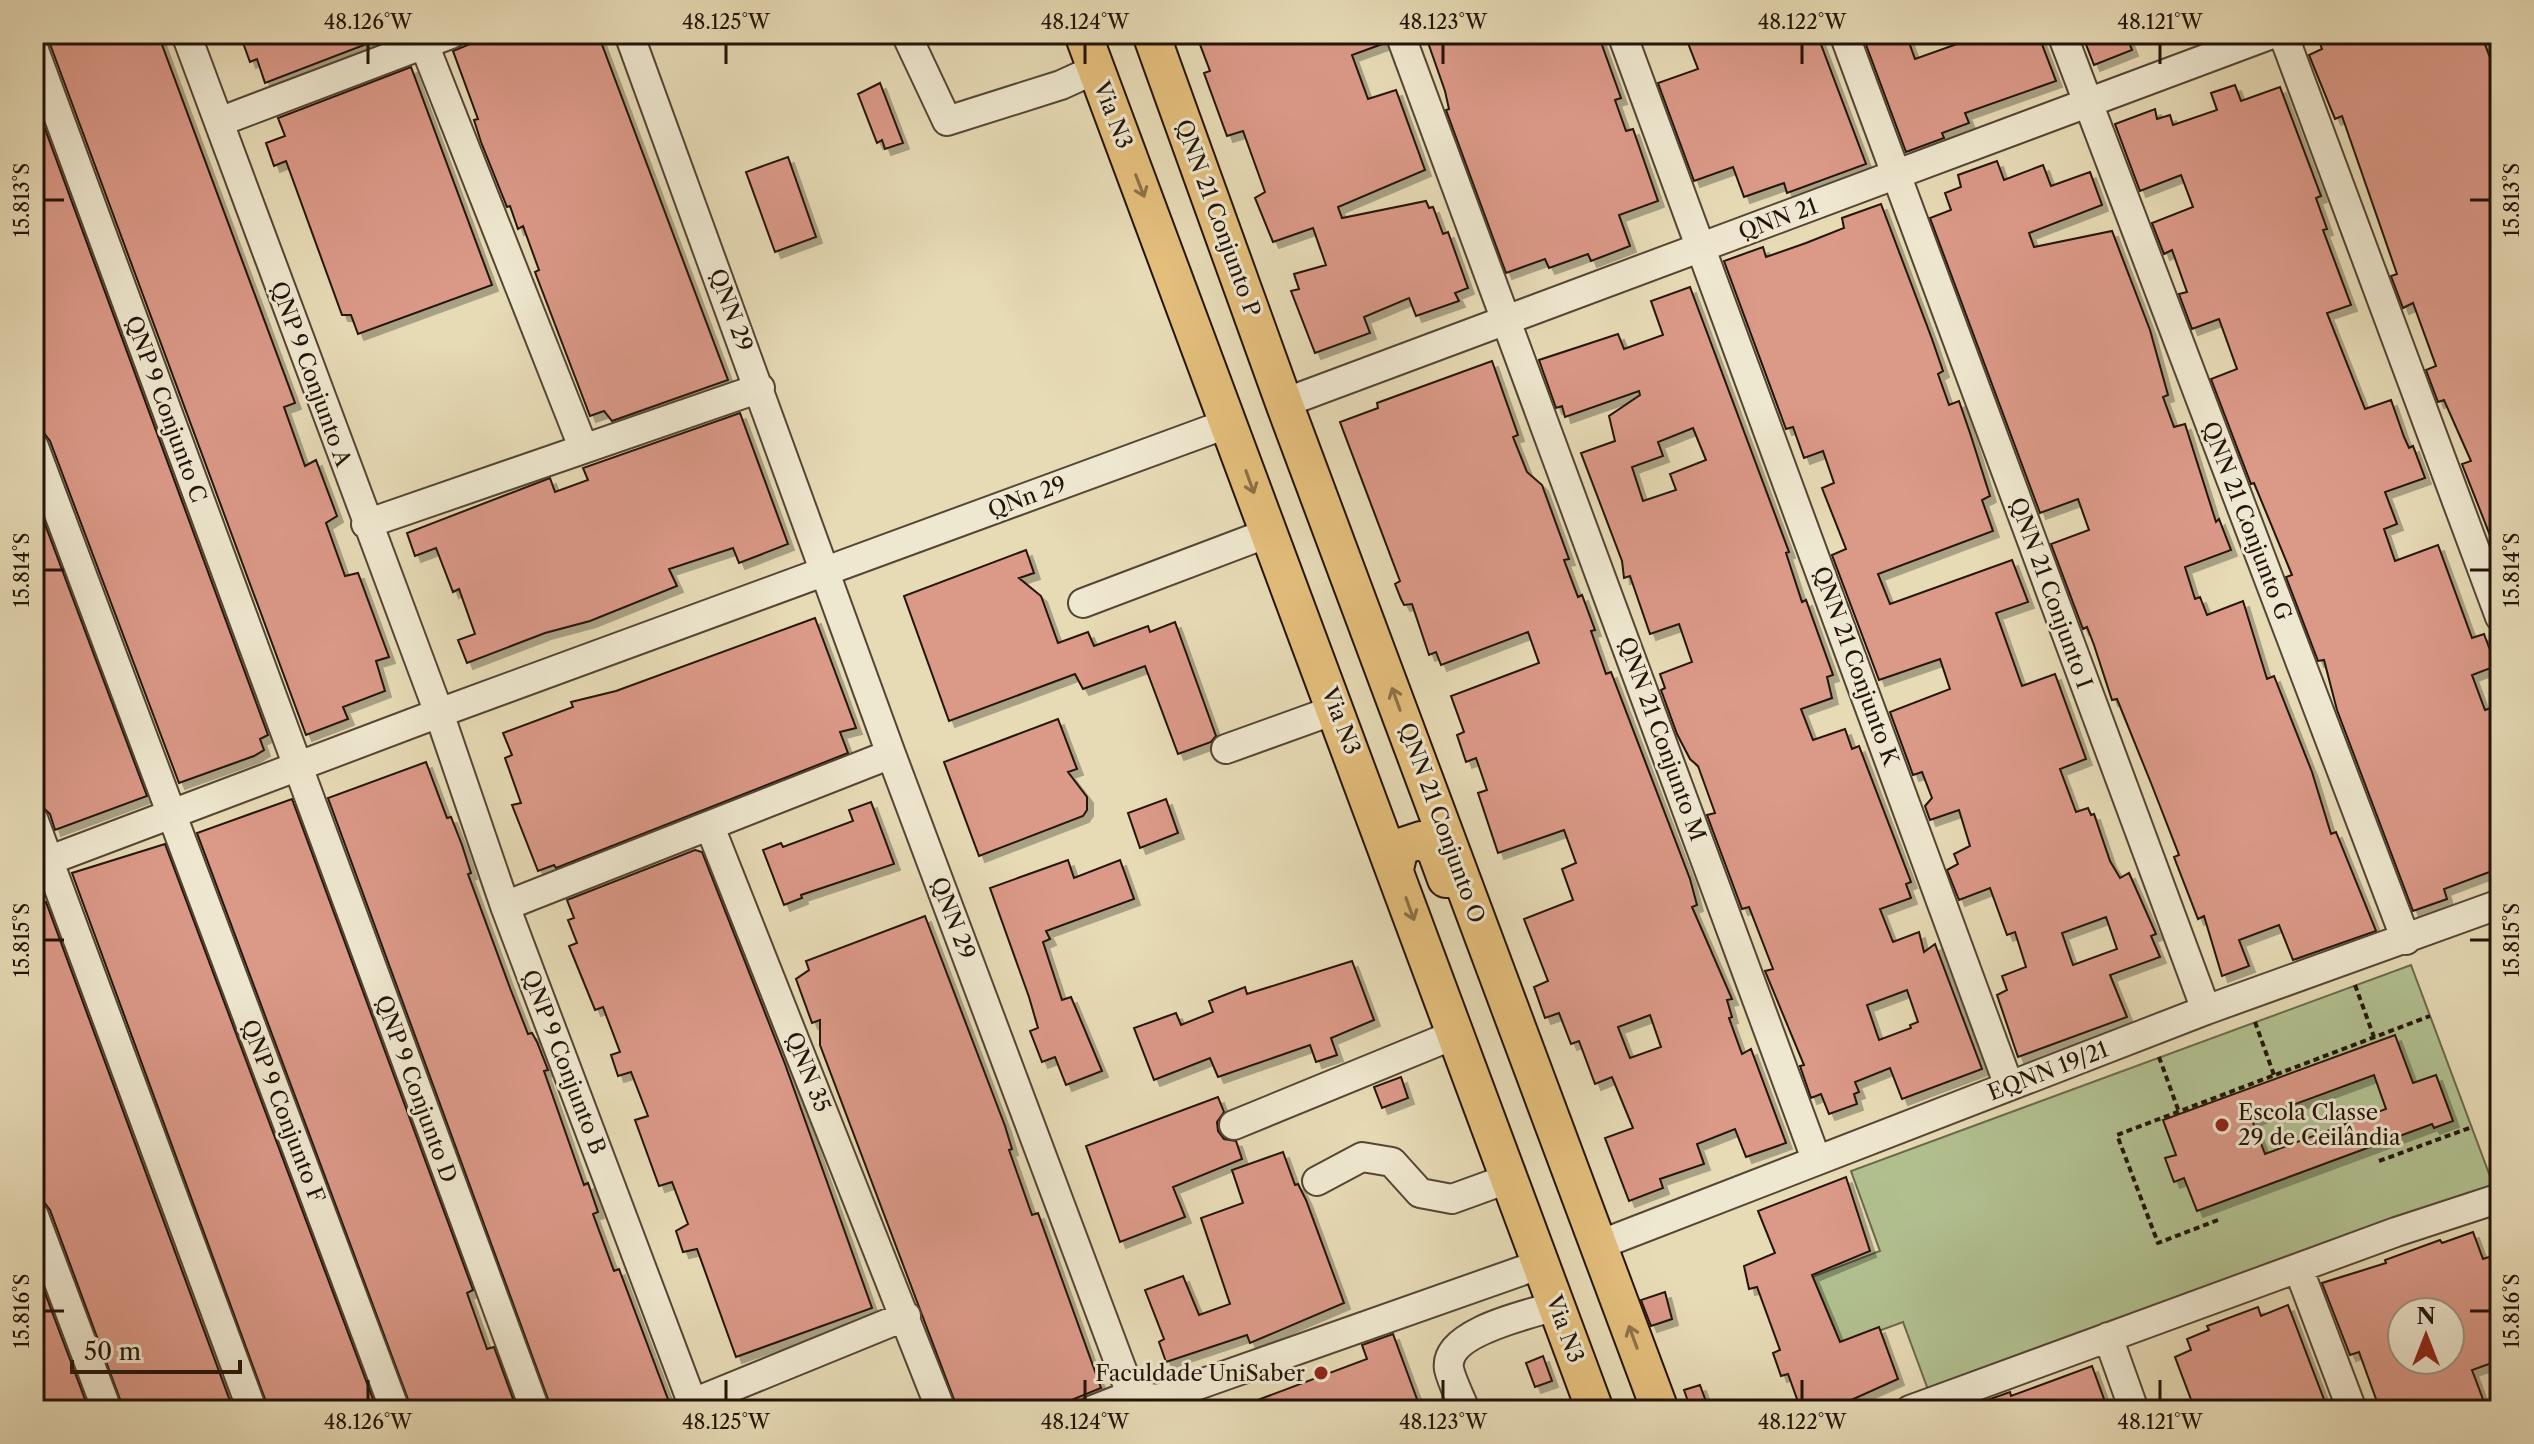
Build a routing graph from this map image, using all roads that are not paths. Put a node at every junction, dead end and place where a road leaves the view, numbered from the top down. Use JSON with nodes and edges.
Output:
{"nodes":[{"id":1,"x":186,"y":34,"type":"edge"},
{"id":2,"x":451,"y":34,"type":"edge"},
{"id":3,"x":629,"y":34,"type":"edge"},
{"id":4,"x":906,"y":34,"type":"edge"},
{"id":5,"x":1083,"y":34,"type":"edge"},
{"id":6,"x":1132,"y":34,"type":"edge"},
{"id":7,"x":1151,"y":34,"type":"edge"},
{"id":8,"x":1400,"y":34,"type":"edge"},
{"id":9,"x":1622,"y":34,"type":"edge"},
{"id":10,"x":1844,"y":34,"type":"edge"},
{"id":11,"x":2062,"y":34,"type":"edge"},
{"id":12,"x":2272,"y":34,"type":"edge"},
{"id":13,"x":2283,"y":34,"type":"edge"},
{"id":14,"x":422,"y":39,"type":"edge"},
{"id":15,"x":34,"y":50,"type":"edge"},
{"id":16,"x":1096,"y":69,"type":"junction"},
{"id":17,"x":2087,"y":102,"type":"junction"},
{"id":18,"x":219,"y":122,"type":"junction"},
{"id":19,"x":1189,"y":138,"type":"junction"},
{"id":20,"x":1896,"y":175,"type":"junction"},
{"id":21,"x":1703,"y":246,"type":"junction"},
{"id":22,"x":1507,"y":320,"type":"junction"},
{"id":23,"x":760,"y":388,"type":"junction"},
{"id":24,"x":1284,"y":403,"type":"junction"},
{"id":25,"x":1229,"y":423,"type":"junction"},
{"id":26,"x":34,"y":447,"type":"edge"},
{"id":27,"x":583,"y":447,"type":"junction"},
{"id":28,"x":366,"y":524,"type":"junction"},
{"id":29,"x":1268,"y":533,"type":"junction"},
{"id":30,"x":826,"y":570,"type":"junction"},
{"id":31,"x":1286,"y":579,"type":"junction"},
{"id":32,"x":1083,"y":603,"type":"dead end"},
{"id":33,"x":2500,"y":617,"type":"edge"},
{"id":34,"x":1337,"y":709,"type":"junction"},
{"id":35,"x":439,"y":713,"type":"junction"},
{"id":36,"x":1226,"y":749,"type":"dead end"},
{"id":37,"x":891,"y":754,"type":"junction"},
{"id":38,"x":297,"y":768,"type":"junction"},
{"id":39,"x":1425,"y":775,"type":"junction"},
{"id":40,"x":171,"y":812,"type":"junction"},
{"id":41,"x":34,"y":821,"type":"edge"},
{"id":42,"x":710,"y":827,"type":"junction"},
{"id":43,"x":41,"y":863,"type":"edge"},
{"id":44,"x":1395,"y":869,"type":"junction"},
{"id":45,"x":2500,"y":904,"type":"edge"},
{"id":46,"x":505,"y":906,"type":"junction"},
{"id":47,"x":2406,"y":940,"type":"junction"},
{"id":48,"x":2206,"y":1010,"type":"junction"},
{"id":49,"x":1456,"y":1034,"type":"junction"},
{"id":50,"x":2009,"y":1086,"type":"junction"},
{"id":51,"x":1234,"y":1125,"type":"dead end"},
{"id":52,"x":1816,"y":1159,"type":"junction"},
{"id":53,"x":1510,"y":1178,"type":"junction"},
{"id":54,"x":1317,"y":1181,"type":"dead end"},
{"id":55,"x":2499,"y":1202,"type":"edge"},
{"id":56,"x":34,"y":1216,"type":"edge"},
{"id":57,"x":1595,"y":1233,"type":"junction"},
{"id":58,"x":1541,"y":1264,"type":"junction"},
{"id":59,"x":2299,"y":1270,"type":"junction"},
{"id":60,"x":1556,"y":1306,"type":"junction"},
{"id":61,"x":906,"y":1316,"type":"junction"},
{"id":62,"x":2108,"y":1337,"type":"junction"},
{"id":63,"x":1134,"y":1403,"type":"edge"},
{"id":64,"x":694,"y":1406,"type":"edge"},
{"id":65,"x":107,"y":1410,"type":"edge"},
{"id":66,"x":252,"y":1410,"type":"edge"},
{"id":67,"x":395,"y":1410,"type":"edge"},
{"id":68,"x":535,"y":1410,"type":"edge"},
{"id":69,"x":941,"y":1410,"type":"edge"},
{"id":70,"x":1093,"y":1410,"type":"edge"},
{"id":71,"x":1465,"y":1410,"type":"edge"},
{"id":72,"x":1595,"y":1410,"type":"edge"},
{"id":73,"x":1660,"y":1410,"type":"edge"},
{"id":74,"x":1910,"y":1410,"type":"edge"},
{"id":75,"x":2134,"y":1410,"type":"edge"},
{"id":76,"x":2352,"y":1410,"type":"edge"}],
"edges":[{"from":1,"to":18,"type":"street","name":"QNP 9 Conjunto A"},
{"from":2,"to":14,"type":"street"},
{"from":3,"to":23,"type":"street","name":"QNN 29"},
{"from":4,"to":16,"type":"street"},
{"from":5,"to":16,"type":"main road","name":"Via N3"},
{"from":6,"to":19,"type":"main road"},
{"from":7,"to":19,"type":"main road","name":"QNN 21 Conjunto P"},
{"from":8,"to":22,"type":"street","name":"QNN 21 Conjunto M"},
{"from":9,"to":21,"type":"street","name":"QNN 21 Conjunto K"},
{"from":10,"to":20,"type":"street","name":"QNN 21 Conjunto I"},
{"from":11,"to":17,"type":"street","name":"QNN 21 Conjunto G"},
{"from":12,"to":17,"type":"street","name":"QNN 21"},
{"from":13,"to":33,"type":"street"},
{"from":14,"to":18,"type":"street"},
{"from":14,"to":27,"type":"street"},
{"from":15,"to":38,"type":"street","name":"QNP 9 Conjunto C"},
{"from":16,"to":25,"type":"main road","name":"Via N3","one_way":true},
{"from":17,"to":20,"type":"street","name":"QNN 21"},
{"from":17,"to":47,"type":"street","name":"QNN 21 Conjunto G"},
{"from":18,"to":28,"type":"street","name":"QNP 9 Conjunto A"},
{"from":19,"to":24,"type":"main road","name":"QNN 21 Conjunto P"},
{"from":20,"to":21,"type":"street","name":"QNN 21"},
{"from":20,"to":48,"type":"street","name":"QNN 21 Conjunto I"},
{"from":21,"to":22,"type":"street","name":"QNN 21"},
{"from":21,"to":50,"type":"street","name":"QNN 21 Conjunto K"},
{"from":22,"to":24,"type":"street","name":"QNN 21"},
{"from":22,"to":52,"type":"street","name":"QNN 21 Conjunto M"},
{"from":23,"to":27,"type":"street"},
{"from":23,"to":30,"type":"street","name":"QNN 29"},
{"from":39,"to":24,"type":"main road","name":"QNN 21 Conjunto O","one_way":true},
{"from":25,"to":29,"type":"main road","name":"Via N3","one_way":true},
{"from":25,"to":30,"type":"street","name":"QNn 29"},
{"from":26,"to":40,"type":"street","name":"QNP 9 Conjunto F"},
{"from":27,"to":28,"type":"street"},
{"from":28,"to":35,"type":"street","name":"QNP 9 Conjunto A"},
{"from":29,"to":31,"type":"main road","name":"Via N3"},
{"from":29,"to":32,"type":"street"},
{"from":30,"to":35,"type":"street"},
{"from":30,"to":37,"type":"street","name":"QNN 29"},
{"from":31,"to":34,"type":"main road","name":"Via N3"},
{"from":31,"to":39,"type":"main road"},
{"from":34,"to":36,"type":"street"},
{"from":34,"to":44,"type":"main road","name":"Via N3"},
{"from":35,"to":38,"type":"street"},
{"from":35,"to":46,"type":"street","name":"QNP 9 Conjunto B"},
{"from":37,"to":42,"type":"street"},
{"from":37,"to":63,"type":"street","name":"QNN 29"},
{"from":38,"to":40,"type":"street"},
{"from":38,"to":68,"type":"street","name":"QNP 9 Conjunto D"},
{"from":39,"to":57,"type":"main road","name":"QNN 21 Conjunto O"},
{"from":40,"to":43,"type":"street"},
{"from":40,"to":67,"type":"street","name":"QNP 9 Conjunto F"},
{"from":41,"to":43,"type":"street"},
{"from":42,"to":46,"type":"street"},
{"from":42,"to":61,"type":"street","name":"QNN 35"},
{"from":43,"to":66,"type":"street"},
{"from":44,"to":49,"type":"main road","name":"Via N3","one_way":true},
{"from":44,"to":57,"type":"main road"},
{"from":45,"to":47,"type":"street","name":"EQNN 19/21"},
{"from":46,"to":64,"type":"street","name":"QNP 9 Conjunto B"},
{"from":47,"to":48,"type":"street","name":"EQNN 19/21"},
{"from":48,"to":50,"type":"street","name":"EQNN 19/21"},
{"from":49,"to":51,"type":"street"},
{"from":49,"to":53,"type":"main road","name":"Via N3"},
{"from":50,"to":52,"type":"street","name":"EQNN 19/21"},
{"from":52,"to":57,"type":"street","name":"EQNN 19/21"},
{"from":53,"to":54,"type":"street"},
{"from":53,"to":58,"type":"main road","name":"Via N3"},
{"from":55,"to":59,"type":"street"},
{"from":56,"to":65,"type":"street"},
{"from":73,"to":57,"type":"main road","one_way":true},
{"from":58,"to":60,"type":"main road","name":"Via N3"},
{"from":58,"to":63,"type":"street"},
{"from":59,"to":62,"type":"street"},
{"from":59,"to":76,"type":"street"},
{"from":60,"to":71,"type":"street"},
{"from":60,"to":72,"type":"main road","name":"Via N3"},
{"from":61,"to":64,"type":"street"},
{"from":61,"to":69,"type":"street","name":"QNN 35"},
{"from":62,"to":74,"type":"street"},
{"from":62,"to":75,"type":"street"},
{"from":63,"to":70,"type":"street"}]}
